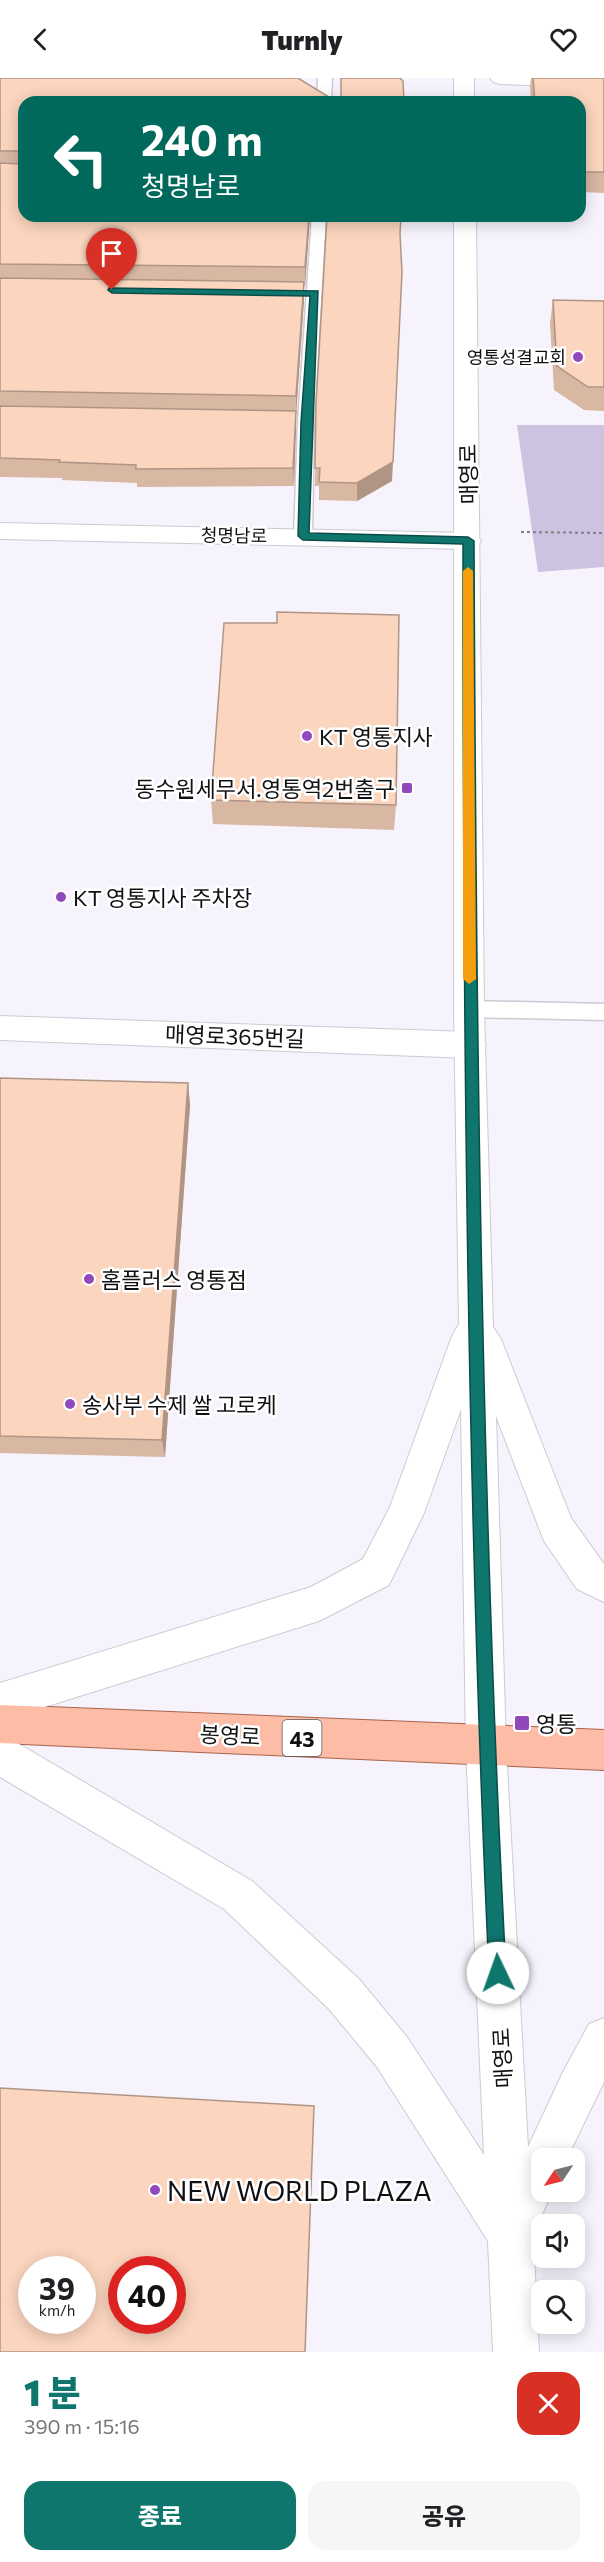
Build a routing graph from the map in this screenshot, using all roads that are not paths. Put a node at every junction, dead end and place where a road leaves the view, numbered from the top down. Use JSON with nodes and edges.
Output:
{"nodes":[{"id":1,"x":325,"y":78,"type":"edge"},
{"id":2,"x":464,"y":78,"type":"edge"},
{"id":3,"x":500,"y":78,"type":"edge"},
{"id":4,"x":604,"y":82,"type":"edge"},
{"id":5,"x":324,"y":96,"type":"edge"},
{"id":6,"x":464,"y":96,"type":"edge"},
{"id":7,"x":318,"y":222,"type":"edge"},
{"id":8,"x":465,"y":222,"type":"edge"},
{"id":9,"x":0,"y":531,"type":"edge"},
{"id":10,"x":303,"y":536,"type":"junction"},
{"id":11,"x":468,"y":541,"type":"junction"},
{"id":12,"x":470,"y":1009,"type":"junction"},
{"id":13,"x":604,"y":1012,"type":"edge"},
{"id":14,"x":0,"y":1028,"type":"edge"},
{"id":15,"x":470,"y":1045,"type":"junction"},
{"id":16,"x":476,"y":1317,"type":"junction"},
{"id":17,"x":604,"y":1584,"type":"edge"},
{"id":18,"x":0,"y":1702,"type":"edge"},
{"id":19,"x":0,"y":1724,"type":"edge"},
{"id":20,"x":486,"y":1747,"type":"junction"},
{"id":21,"x":604,"y":1750,"type":"edge"},
{"id":22,"x":0,"y":1755,"type":"edge"},
{"id":23,"x":604,"y":2039,"type":"edge"},
{"id":24,"x":550,"y":2148,"type":"edge"},
{"id":25,"x":531,"y":2189,"type":"edge"},
{"id":26,"x":510,"y":2234,"type":"junction"},
{"id":27,"x":516,"y":2352,"type":"edge"}],
"edges":[{"from":1,"to":5,"type":"lane"},
{"from":2,"to":6,"type":"street"},
{"from":3,"to":4,"type":"street"},
{"from":7,"to":10,"type":"lane"},
{"from":8,"to":11,"type":"street","name":"매영로"},
{"from":9,"to":10,"type":"street","name":"청명남로"},
{"from":10,"to":11,"type":"street","name":"청명남로"},
{"from":11,"to":12,"type":"street","name":"매영로"},
{"from":12,"to":13,"type":"lane"},
{"from":12,"to":15,"type":"street","name":"매영로"},
{"from":14,"to":15,"type":"street","name":"매영로365번길"},
{"from":15,"to":16,"type":"street","name":"매영로"},
{"from":16,"to":17,"type":"street"},
{"from":16,"to":18,"type":"street"},
{"from":16,"to":20,"type":"street","name":"매영로"},
{"from":19,"to":20,"type":"main road","name":"봉영로","number":"43"},
{"from":20,"to":21,"type":"main road","name":"봉영로","number":"43"},
{"from":20,"to":26,"type":"street","name":"매영로"},
{"from":22,"to":26,"type":"street"},
{"from":23,"to":24,"type":"street"},
{"from":25,"to":26,"type":"street"},
{"from":26,"to":27,"type":"street","name":"매영로"}]}
